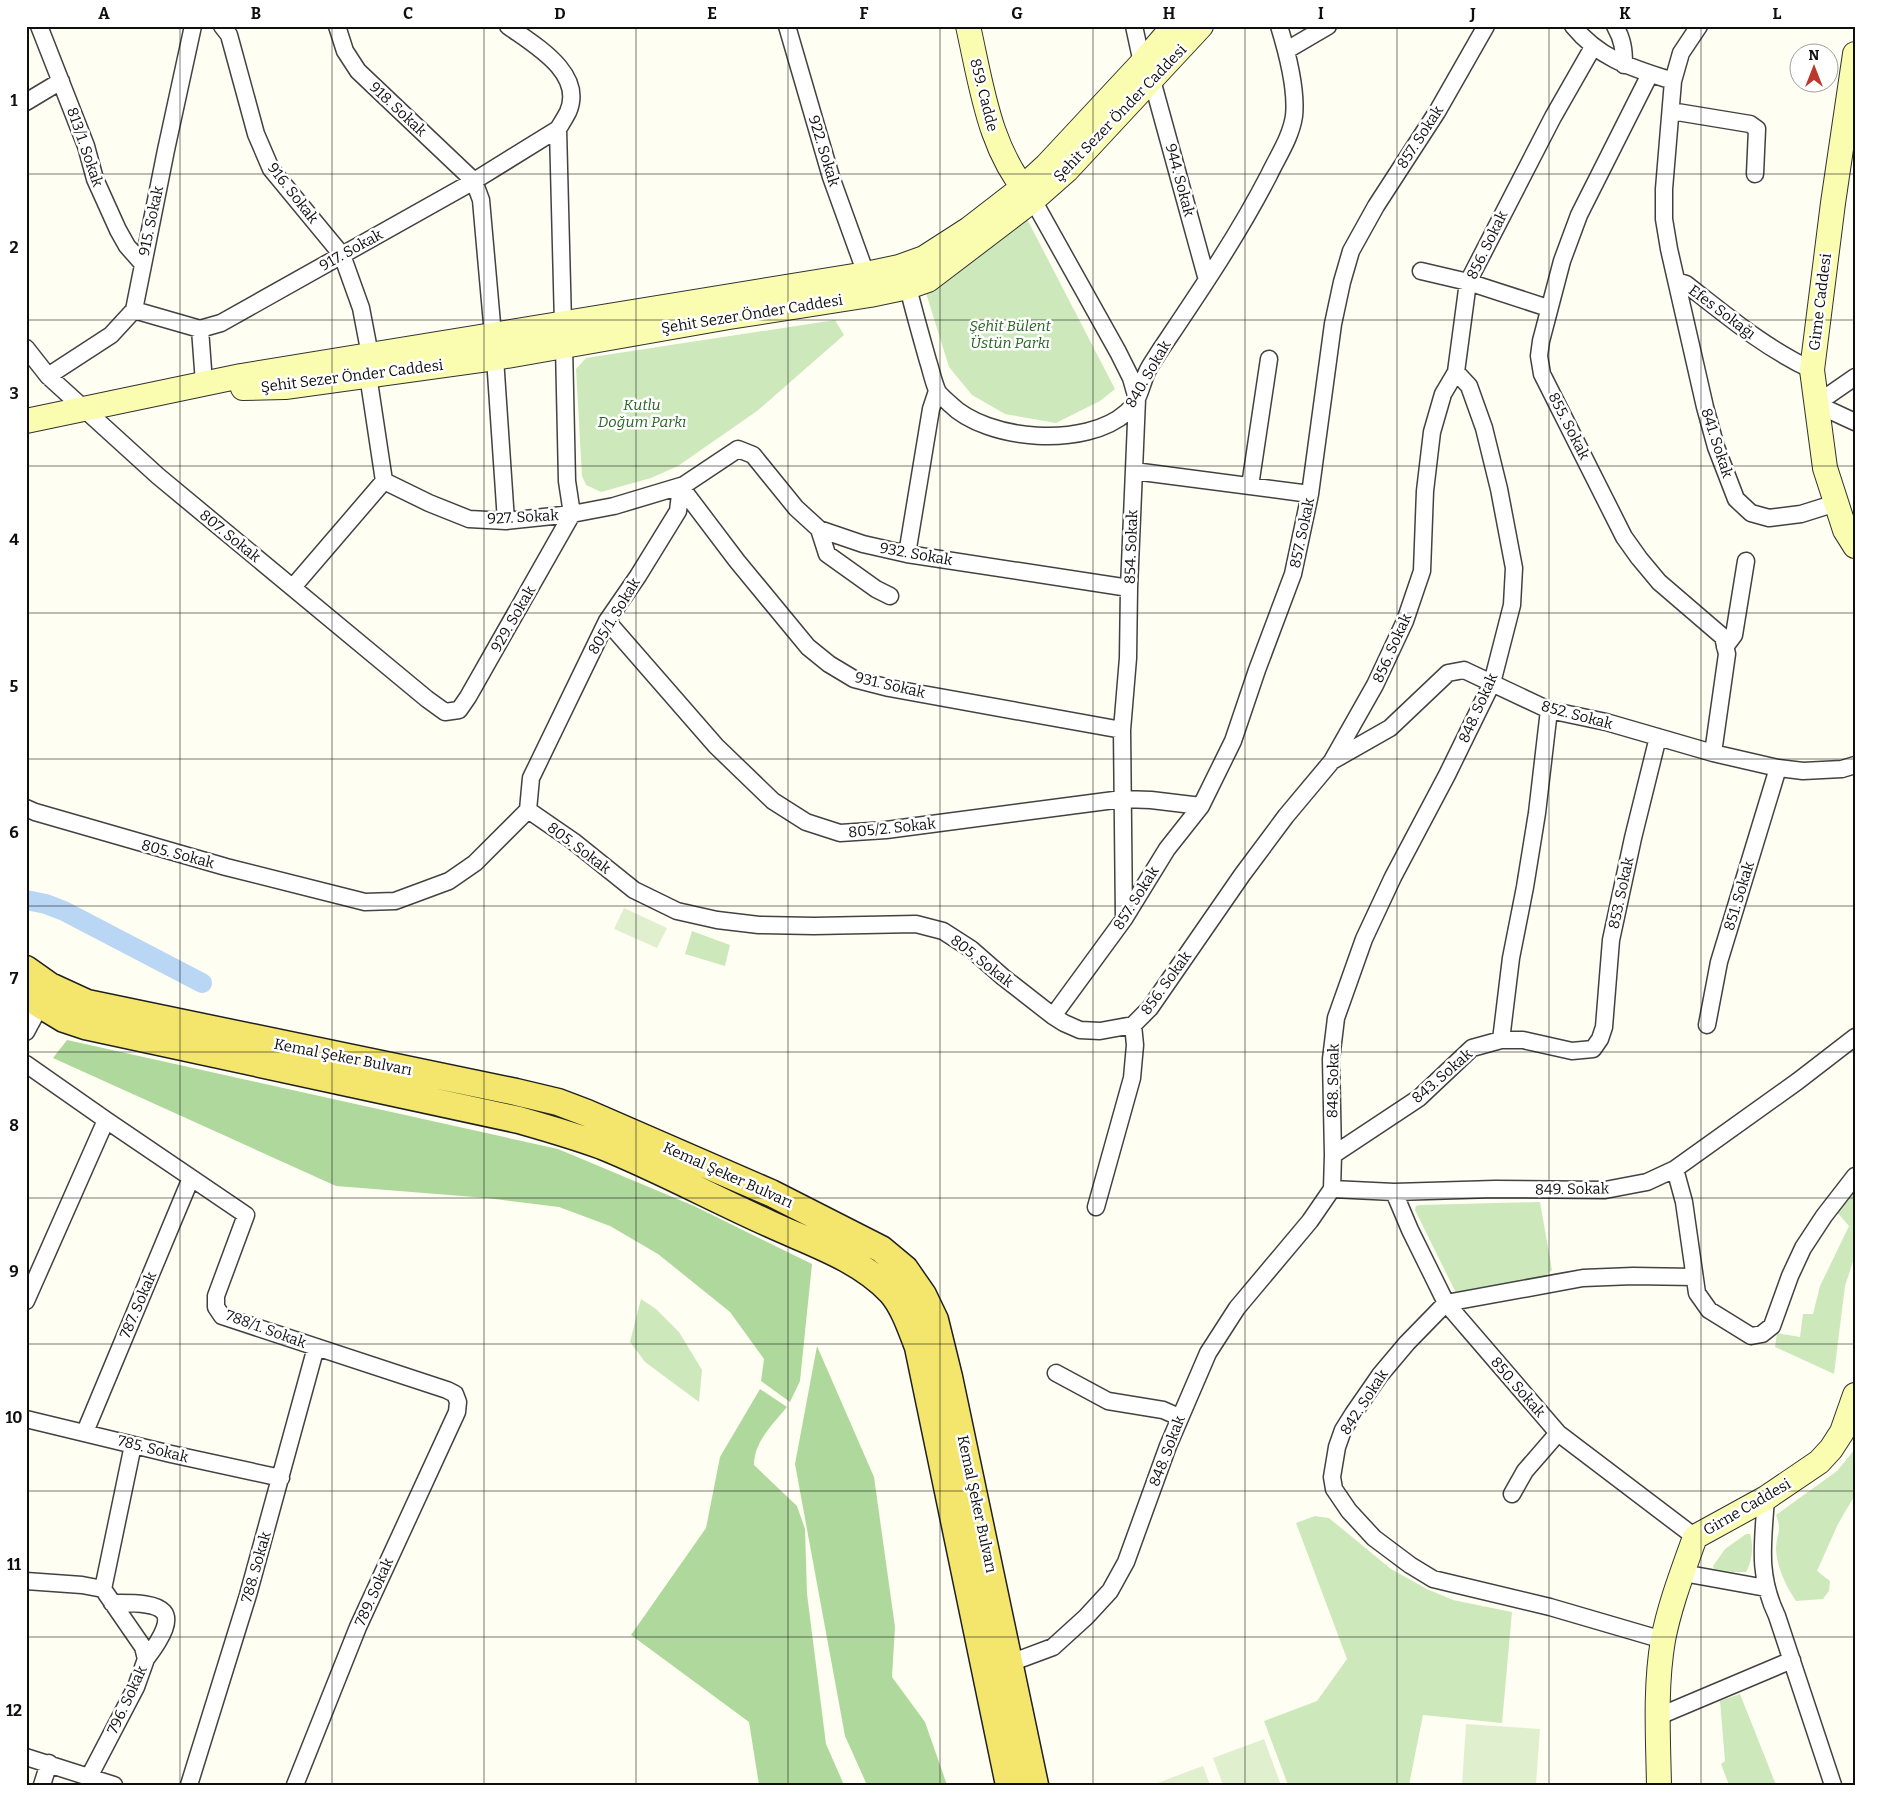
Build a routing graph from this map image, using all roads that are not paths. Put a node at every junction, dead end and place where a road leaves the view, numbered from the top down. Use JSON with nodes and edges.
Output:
{"nodes":[{"id":1,"x":39,"y":26,"type":"edge"},
{"id":2,"x":222,"y":26,"type":"edge"},
{"id":3,"x":338,"y":26,"type":"edge"},
{"id":4,"x":508,"y":26,"type":"edge"},
{"id":5,"x":787,"y":26,"type":"edge"},
{"id":6,"x":968,"y":26,"type":"edge"},
{"id":7,"x":1134,"y":26,"type":"edge"},
{"id":8,"x":1174,"y":26,"type":"edge"},
{"id":9,"x":1201,"y":26,"type":"edge"},
{"id":10,"x":1279,"y":26,"type":"edge"},
{"id":11,"x":1328,"y":26,"type":"edge"},
{"id":12,"x":1486,"y":26,"type":"edge"},
{"id":13,"x":1573,"y":26,"type":"edge"},
{"id":14,"x":1615,"y":26,"type":"edge"},
{"id":15,"x":1699,"y":26,"type":"edge"},
{"id":16,"x":191,"y":28,"type":"edge"},
{"id":17,"x":1593,"y":47,"type":"junction"},
{"id":18,"x":1286,"y":50,"type":"junction"},
{"id":19,"x":1855,"y":54,"type":"edge"},
{"id":20,"x":1624,"y":65,"type":"junction"},
{"id":21,"x":1147,"y":71,"type":"junction"},
{"id":22,"x":1650,"y":74,"type":"junction"},
{"id":23,"x":61,"y":81,"type":"junction"},
{"id":24,"x":1673,"y":81,"type":"junction"},
{"id":25,"x":26,"y":102,"type":"edge"},
{"id":26,"x":1671,"y":111,"type":"junction"},
{"id":27,"x":558,"y":129,"type":"junction"},
{"id":28,"x":1755,"y":174,"type":"dead end"},
{"id":29,"x":474,"y":181,"type":"junction"},
{"id":30,"x":1027,"y":194,"type":"junction"},
{"id":31,"x":342,"y":255,"type":"junction"},
{"id":32,"x":142,"y":263,"type":"junction"},
{"id":33,"x":1421,"y":271,"type":"dead end"},
{"id":34,"x":1207,"y":280,"type":"junction"},
{"id":35,"x":1677,"y":281,"type":"junction"},
{"id":36,"x":1468,"y":282,"type":"junction"},
{"id":37,"x":868,"y":285,"type":"junction"},
{"id":38,"x":908,"y":287,"type":"junction"},
{"id":39,"x":1548,"y":308,"type":"junction"},
{"id":40,"x":134,"y":310,"type":"junction"},
{"id":41,"x":200,"y":329,"type":"junction"},
{"id":42,"x":492,"y":335,"type":"junction"},
{"id":43,"x":564,"y":335,"type":"junction"},
{"id":44,"x":26,"y":348,"type":"edge"},
{"id":45,"x":495,"y":358,"type":"junction"},
{"id":46,"x":1269,"y":359,"type":"dead end"},
{"id":47,"x":369,"y":365,"type":"junction"},
{"id":48,"x":1812,"y":370,"type":"junction"},
{"id":49,"x":1456,"y":372,"type":"junction"},
{"id":50,"x":48,"y":376,"type":"junction"},
{"id":51,"x":1855,"y":377,"type":"edge"},
{"id":52,"x":204,"y":383,"type":"junction"},
{"id":53,"x":937,"y":391,"type":"junction"},
{"id":54,"x":1137,"y":399,"type":"junction"},
{"id":55,"x":1816,"y":404,"type":"junction"},
{"id":56,"x":84,"y":409,"type":"junction"},
{"id":57,"x":26,"y":421,"type":"edge"},
{"id":58,"x":1855,"y":422,"type":"edge"},
{"id":59,"x":1134,"y":471,"type":"junction"},
{"id":60,"x":384,"y":481,"type":"junction"},
{"id":61,"x":683,"y":486,"type":"junction"},
{"id":62,"x":1250,"y":486,"type":"junction"},
{"id":63,"x":1310,"y":494,"type":"junction"},
{"id":64,"x":1836,"y":503,"type":"junction"},
{"id":65,"x":572,"y":514,"type":"junction"},
{"id":66,"x":506,"y":521,"type":"junction"},
{"id":67,"x":819,"y":529,"type":"junction"},
{"id":68,"x":1855,"y":546,"type":"edge"},
{"id":69,"x":907,"y":554,"type":"junction"},
{"id":70,"x":1746,"y":561,"type":"dead end"},
{"id":71,"x":293,"y":587,"type":"junction"},
{"id":72,"x":1129,"y":588,"type":"junction"},
{"id":73,"x":890,"y":596,"type":"dead end"},
{"id":74,"x":607,"y":621,"type":"junction"},
{"id":75,"x":1725,"y":646,"type":"junction"},
{"id":76,"x":1492,"y":683,"type":"junction"},
{"id":77,"x":1549,"y":710,"type":"junction"},
{"id":78,"x":445,"y":712,"type":"joint"},
{"id":79,"x":1122,"y":730,"type":"junction"},
{"id":80,"x":1658,"y":737,"type":"junction"},
{"id":81,"x":1713,"y":753,"type":"junction"},
{"id":82,"x":1332,"y":761,"type":"junction"},
{"id":83,"x":1855,"y":765,"type":"edge"},
{"id":84,"x":1778,"y":768,"type":"junction"},
{"id":85,"x":1122,"y":799,"type":"junction"},
{"id":86,"x":1201,"y":806,"type":"junction"},
{"id":87,"x":26,"y":808,"type":"edge"},
{"id":88,"x":528,"y":810,"type":"junction"},
{"id":89,"x":1124,"y":919,"type":"junction"},
{"id":90,"x":26,"y":969,"type":"edge"},
{"id":91,"x":33,"y":1001,"type":"edge"},
{"id":92,"x":1054,"y":1016,"type":"junction"},
{"id":93,"x":1133,"y":1025,"type":"junction"},
{"id":94,"x":1707,"y":1025,"type":"dead end"},
{"id":95,"x":26,"y":1032,"type":"edge"},
{"id":96,"x":1855,"y":1037,"type":"edge"},
{"id":97,"x":1501,"y":1040,"type":"junction"},
{"id":98,"x":1593,"y":1049,"type":"joint"},
{"id":99,"x":26,"y":1064,"type":"edge"},
{"id":100,"x":106,"y":1120,"type":"junction"},
{"id":101,"x":1333,"y":1155,"type":"junction"},
{"id":102,"x":1675,"y":1169,"type":"junction"},
{"id":103,"x":1855,"y":1176,"type":"edge"},
{"id":104,"x":191,"y":1178,"type":"junction"},
{"id":105,"x":1332,"y":1189,"type":"junction"},
{"id":106,"x":1394,"y":1192,"type":"junction"},
{"id":107,"x":1096,"y":1207,"type":"dead end"},
{"id":108,"x":1694,"y":1277,"type":"junction"},
{"id":109,"x":26,"y":1301,"type":"edge"},
{"id":110,"x":1446,"y":1303,"type":"junction"},
{"id":111,"x":316,"y":1347,"type":"junction"},
{"id":112,"x":1056,"y":1373,"type":"dead end"},
{"id":113,"x":1855,"y":1394,"type":"edge"},
{"id":114,"x":458,"y":1402,"type":"joint"},
{"id":115,"x":1179,"y":1417,"type":"junction"},
{"id":116,"x":27,"y":1423,"type":"edge"},
{"id":117,"x":85,"y":1432,"type":"junction"},
{"id":118,"x":1558,"y":1433,"type":"junction"},
{"id":119,"x":134,"y":1445,"type":"junction"},
{"id":120,"x":281,"y":1478,"type":"junction"},
{"id":121,"x":1512,"y":1494,"type":"dead end"},
{"id":122,"x":1766,"y":1498,"type":"junction"},
{"id":123,"x":1695,"y":1537,"type":"junction"},
{"id":124,"x":1682,"y":1573,"type":"junction"},
{"id":125,"x":26,"y":1581,"type":"edge"},
{"id":126,"x":1766,"y":1588,"type":"junction"},
{"id":127,"x":103,"y":1589,"type":"junction"},
{"id":128,"x":112,"y":1603,"type":"junction"},
{"id":129,"x":1663,"y":1640,"type":"junction"},
{"id":130,"x":146,"y":1659,"type":"junction"},
{"id":131,"x":1792,"y":1660,"type":"junction"},
{"id":132,"x":1010,"y":1662,"type":"junction"},
{"id":133,"x":1657,"y":1718,"type":"junction"},
{"id":134,"x":26,"y":1757,"type":"edge"},
{"id":135,"x":49,"y":1764,"type":"junction"},
{"id":136,"x":89,"y":1777,"type":"junction"},
{"id":137,"x":42,"y":1785,"type":"edge"},
{"id":138,"x":114,"y":1785,"type":"edge"},
{"id":139,"x":189,"y":1785,"type":"edge"},
{"id":140,"x":295,"y":1785,"type":"edge"},
{"id":141,"x":1009,"y":1785,"type":"edge"},
{"id":142,"x":1035,"y":1785,"type":"edge"},
{"id":143,"x":1659,"y":1785,"type":"edge"},
{"id":144,"x":1833,"y":1785,"type":"edge"}],
"edges":[{"from":1,"to":23,"type":"street","name":"813/1. Sokak"},
{"from":2,"to":31,"type":"street","name":"916. Sokak"},
{"from":3,"to":29,"type":"street","name":"918. Sokak"},
{"from":4,"to":27,"type":"street"},
{"from":5,"to":37,"type":"street","name":"922. Sokak"},
{"from":6,"to":30,"type":"street","name":"859. Cadde"},
{"from":7,"to":21,"type":"street","name":"944. Sokak"},
{"from":8,"to":21,"type":"street","name":"Şehit Sezer Önder Caddesi"},
{"from":9,"to":21,"type":"street","name":"Şehit Sezer Önder Caddesi"},
{"from":10,"to":18,"type":"street","name":"840. Sokak"},
{"from":11,"to":18,"type":"street"},
{"from":12,"to":63,"type":"street","name":"857. Sokak"},
{"from":13,"to":17,"type":"street"},
{"from":14,"to":20,"type":"street"},
{"from":15,"to":24,"type":"street","name":"Efes Sokağı"},
{"from":16,"to":32,"type":"street","name":"915. Sokak"},
{"from":17,"to":20,"type":"street"},
{"from":17,"to":36,"type":"street","name":"856. Sokak"},
{"from":18,"to":34,"type":"street","name":"840. Sokak"},
{"from":19,"to":48,"type":"street","name":"Girne Caddesi"},
{"from":20,"to":22,"type":"street"},
{"from":21,"to":30,"type":"street","name":"Şehit Sezer Önder Caddesi"},
{"from":21,"to":34,"type":"street","name":"944. Sokak"},
{"from":22,"to":24,"type":"street"},
{"from":22,"to":39,"type":"street","name":"855. Sokak"},
{"from":23,"to":25,"type":"street"},
{"from":23,"to":32,"type":"street","name":"813/1. Sokak"},
{"from":24,"to":26,"type":"street","name":"Efes Sokağı"},
{"from":26,"to":28,"type":"street"},
{"from":26,"to":35,"type":"street","name":"Efes Sokağı"},
{"from":27,"to":29,"type":"street","name":"917. Sokak"},
{"from":27,"to":43,"type":"street"},
{"from":29,"to":31,"type":"street","name":"917. Sokak"},
{"from":29,"to":42,"type":"street"},
{"from":30,"to":37,"type":"street","name":"Şehit Sezer Önder Caddesi"},
{"from":30,"to":38,"type":"street","name":"Şehit Sezer Önder Caddesi"},
{"from":30,"to":54,"type":"street","name":"854. Sokak"},
{"from":31,"to":41,"type":"street","name":"917. Sokak"},
{"from":31,"to":47,"type":"street","name":"916. Sokak"},
{"from":32,"to":40,"type":"street","name":"915. Sokak"},
{"from":33,"to":36,"type":"street"},
{"from":34,"to":54,"type":"street","name":"840. Sokak"},
{"from":35,"to":48,"type":"street","name":"Efes Sokağı"},
{"from":35,"to":64,"type":"street","name":"841. Sokak"},
{"from":36,"to":39,"type":"street"},
{"from":36,"to":49,"type":"street","name":"856. Sokak"},
{"from":37,"to":38,"type":"street","name":"Şehit Sezer Önder Caddesi"},
{"from":37,"to":43,"type":"street","name":"Şehit Sezer Önder Caddesi"},
{"from":38,"to":53,"type":"street","name":"840. Sokak"},
{"from":39,"to":75,"type":"street","name":"855. Sokak"},
{"from":40,"to":41,"type":"street"},
{"from":40,"to":50,"type":"street"},
{"from":41,"to":52,"type":"street"},
{"from":42,"to":43,"type":"street","name":"Şehit Sezer Önder Caddesi"},
{"from":42,"to":45,"type":"street"},
{"from":42,"to":47,"type":"street","name":"Şehit Sezer Önder Caddesi"},
{"from":43,"to":45,"type":"street","name":"Şehit Sezer Önder Caddesi"},
{"from":43,"to":65,"type":"street"},
{"from":44,"to":50,"type":"street","name":"807. Sokak"},
{"from":45,"to":47,"type":"street","name":"Şehit Sezer Önder Caddesi"},
{"from":45,"to":66,"type":"street"},
{"from":46,"to":62,"type":"street"},
{"from":47,"to":52,"type":"street","name":"Şehit Sezer Önder Caddesi"},
{"from":47,"to":60,"type":"street"},
{"from":48,"to":55,"type":"street","name":"Girne Caddesi"},
{"from":49,"to":76,"type":"street","name":"848. Sokak"},
{"from":49,"to":82,"type":"street","name":"856. Sokak"},
{"from":50,"to":56,"type":"street","name":"807. Sokak"},
{"from":51,"to":55,"type":"street"},
{"from":52,"to":56,"type":"street","name":"Şehit Sezer Önder Caddesi"},
{"from":53,"to":54,"type":"street","name":"840. Sokak"},
{"from":53,"to":69,"type":"street"},
{"from":54,"to":59,"type":"street","name":"854. Sokak"},
{"from":55,"to":58,"type":"street"},
{"from":55,"to":64,"type":"street","name":"Girne Caddesi"},
{"from":56,"to":57,"type":"street","name":"Şehit Sezer Önder Caddesi"},
{"from":56,"to":71,"type":"street","name":"807. Sokak"},
{"from":59,"to":62,"type":"street"},
{"from":59,"to":72,"type":"street","name":"854. Sokak"},
{"from":60,"to":66,"type":"street","name":"927. Sokak"},
{"from":60,"to":71,"type":"street"},
{"from":61,"to":65,"type":"street","name":"927. Sokak"},
{"from":61,"to":67,"type":"street","name":"932. Sokak"},
{"from":61,"to":74,"type":"street","name":"805/1. Sokak"},
{"from":61,"to":79,"type":"street","name":"931. Sokak"},
{"from":62,"to":63,"type":"street"},
{"from":63,"to":86,"type":"street","name":"857. Sokak"},
{"from":64,"to":68,"type":"street","name":"Girne Caddesi"},
{"from":65,"to":66,"type":"street","name":"927. Sokak"},
{"from":65,"to":78,"type":"street","name":"929. Sokak"},
{"from":67,"to":69,"type":"street","name":"932. Sokak"},
{"from":67,"to":73,"type":"street"},
{"from":69,"to":72,"type":"street","name":"932. Sokak"},
{"from":70,"to":75,"type":"street"},
{"from":71,"to":78,"type":"street","name":"807. Sokak"},
{"from":72,"to":79,"type":"street","name":"854. Sokak"},
{"from":74,"to":85,"type":"street","name":"805/2. Sokak"},
{"from":74,"to":88,"type":"street","name":"805/1. Sokak"},
{"from":75,"to":81,"type":"street"},
{"from":76,"to":77,"type":"street","name":"852. Sokak"},
{"from":76,"to":82,"type":"street","name":"852. Sokak"},
{"from":76,"to":101,"type":"street","name":"848. Sokak"},
{"from":77,"to":80,"type":"street","name":"852. Sokak"},
{"from":77,"to":97,"type":"street"},
{"from":79,"to":85,"type":"street","name":"854. Sokak"},
{"from":80,"to":81,"type":"street","name":"852. Sokak"},
{"from":80,"to":98,"type":"street","name":"853. Sokak"},
{"from":81,"to":84,"type":"street","name":"852. Sokak"},
{"from":82,"to":93,"type":"street","name":"856. Sokak"},
{"from":83,"to":84,"type":"street","name":"852. Sokak"},
{"from":84,"to":94,"type":"street","name":"851. Sokak"},
{"from":85,"to":86,"type":"street","name":"805/2. Sokak"},
{"from":85,"to":89,"type":"street","name":"854. Sokak"},
{"from":86,"to":89,"type":"street","name":"857. Sokak"},
{"from":87,"to":88,"type":"street","name":"805. Sokak"},
{"from":88,"to":92,"type":"street","name":"805. Sokak"},
{"from":89,"to":92,"type":"street","name":"857. Sokak"},
{"from":90,"to":132,"type":"main road","name":"Kemal Şeker Bulvarı"},
{"from":91,"to":95,"type":"street"},
{"from":91,"to":141,"type":"main road","name":"Kemal Şeker Bulvarı"},
{"from":92,"to":93,"type":"street","name":"805. Sokak"},
{"from":93,"to":107,"type":"street","name":"856. Sokak"},
{"from":96,"to":102,"type":"street","name":"849. Sokak"},
{"from":97,"to":98,"type":"street","name":"843. Sokak"},
{"from":97,"to":101,"type":"street","name":"843. Sokak"},
{"from":99,"to":100,"type":"street","name":"788/1. Sokak"},
{"from":100,"to":104,"type":"street","name":"788/1. Sokak"},
{"from":100,"to":109,"type":"street"},
{"from":101,"to":105,"type":"street","name":"848. Sokak"},
{"from":102,"to":106,"type":"street","name":"849. Sokak"},
{"from":102,"to":108,"type":"street"},
{"from":103,"to":108,"type":"street"},
{"from":104,"to":111,"type":"street","name":"788/1. Sokak"},
{"from":104,"to":117,"type":"street","name":"787. Sokak"},
{"from":105,"to":106,"type":"street","name":"849. Sokak"},
{"from":105,"to":115,"type":"street","name":"848. Sokak"},
{"from":106,"to":110,"type":"street","name":"850. Sokak"},
{"from":108,"to":110,"type":"street"},
{"from":110,"to":118,"type":"street","name":"850. Sokak"},
{"from":110,"to":129,"type":"street","name":"842. Sokak"},
{"from":111,"to":114,"type":"street","name":"788/1. Sokak"},
{"from":111,"to":120,"type":"street","name":"788. Sokak"},
{"from":112,"to":115,"type":"street"},
{"from":113,"to":122,"type":"street","name":"Girne Caddesi"},
{"from":114,"to":140,"type":"street","name":"789. Sokak"},
{"from":115,"to":132,"type":"street","name":"848. Sokak"},
{"from":116,"to":117,"type":"street","name":"785. Sokak"},
{"from":117,"to":119,"type":"street","name":"785. Sokak"},
{"from":118,"to":121,"type":"street"},
{"from":118,"to":123,"type":"street","name":"850. Sokak"},
{"from":119,"to":120,"type":"street","name":"785. Sokak"},
{"from":119,"to":127,"type":"street"},
{"from":120,"to":139,"type":"street","name":"788. Sokak"},
{"from":122,"to":123,"type":"street","name":"Girne Caddesi"},
{"from":122,"to":126,"type":"street"},
{"from":123,"to":124,"type":"street","name":"Girne Caddesi"},
{"from":124,"to":126,"type":"street"},
{"from":124,"to":129,"type":"street","name":"Girne Caddesi"},
{"from":125,"to":127,"type":"street"},
{"from":126,"to":131,"type":"street"},
{"from":127,"to":128,"type":"street","name":"796. Sokak"},
{"from":128,"to":130,"type":"street","name":"796. Sokak"},
{"from":128,"to":130,"type":"street"},
{"from":129,"to":133,"type":"street","name":"Girne Caddesi"},
{"from":130,"to":136,"type":"street","name":"796. Sokak"},
{"from":131,"to":133,"type":"street"},
{"from":131,"to":144,"type":"street"},
{"from":132,"to":142,"type":"main road","name":"Kemal Şeker Bulvarı"},
{"from":133,"to":143,"type":"street","name":"Girne Caddesi"},
{"from":134,"to":135,"type":"street"},
{"from":135,"to":136,"type":"street"},
{"from":135,"to":137,"type":"street"},
{"from":136,"to":138,"type":"street"}]}
